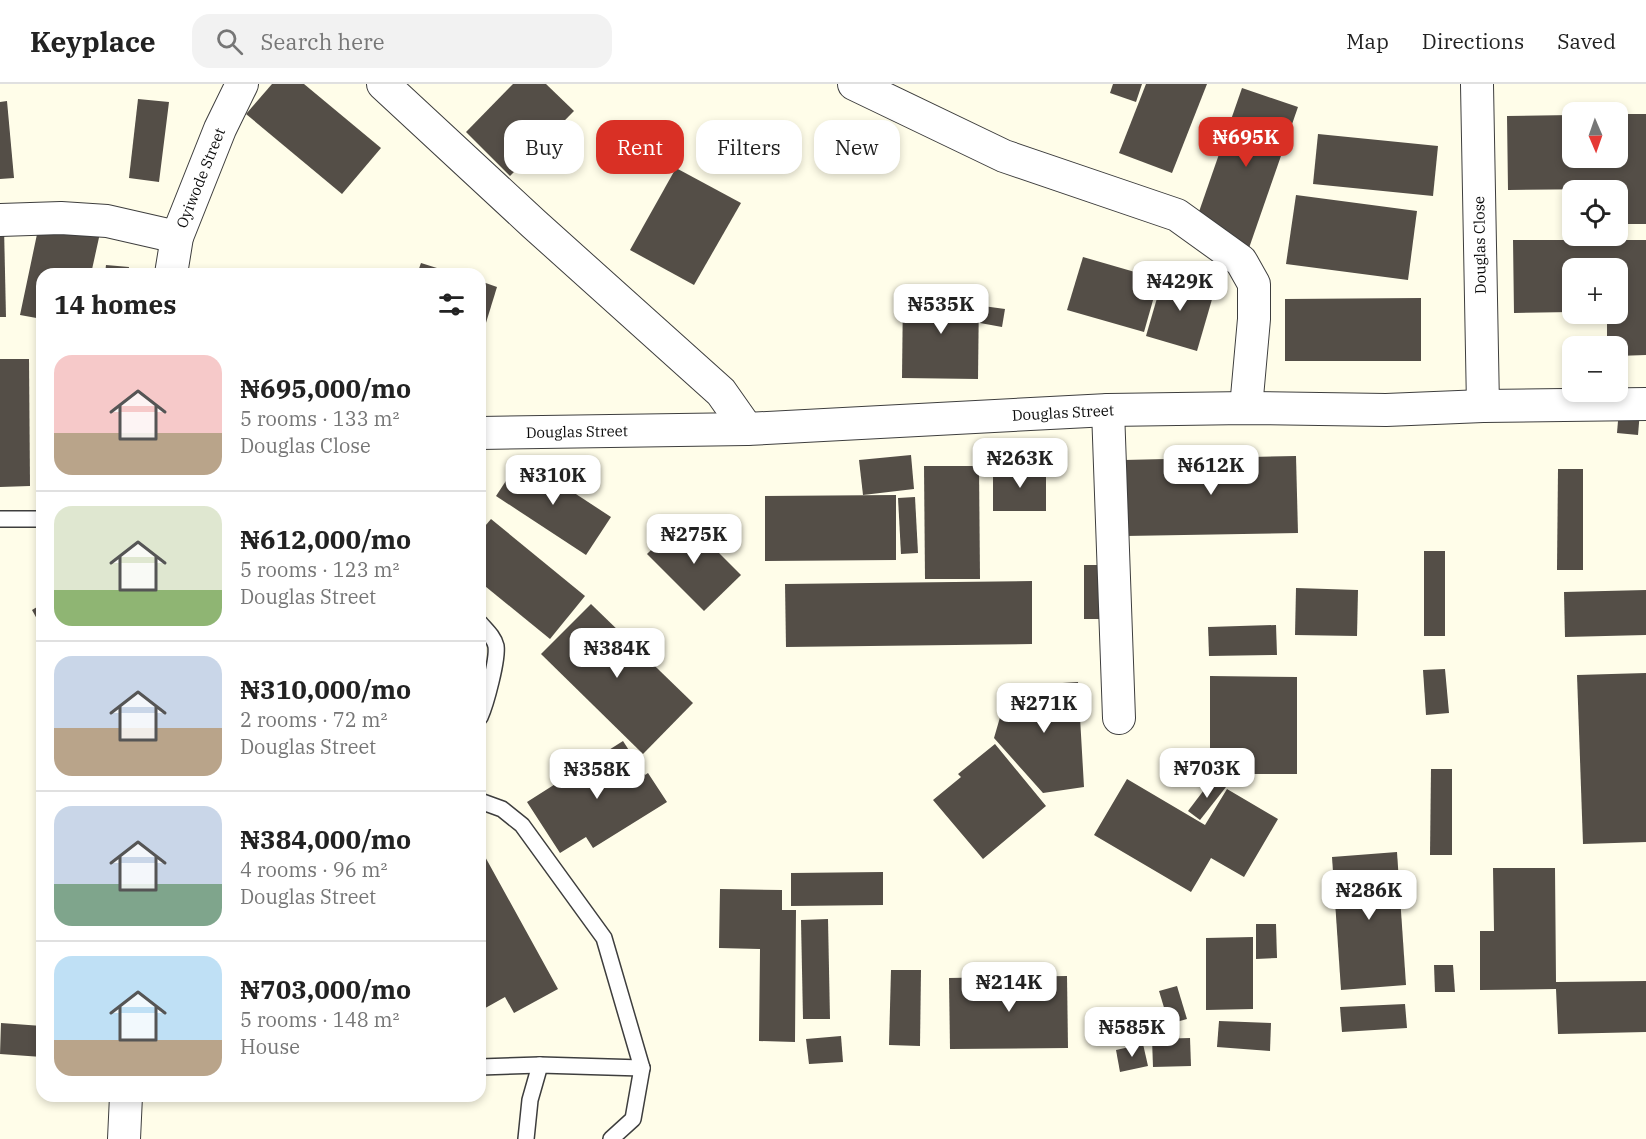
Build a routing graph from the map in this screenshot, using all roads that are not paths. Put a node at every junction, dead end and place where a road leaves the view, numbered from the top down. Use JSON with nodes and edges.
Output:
{"nodes":[{"id":1,"x":242,"y":84,"type":"edge"},
{"id":2,"x":383,"y":84,"type":"edge"},
{"id":3,"x":854,"y":84,"type":"edge"},
{"id":4,"x":1477,"y":85,"type":"edge"},
{"id":5,"x":0,"y":220,"type":"edge"},
{"id":6,"x":177,"y":237,"type":"junction"},
{"id":7,"x":172,"y":268,"type":"edge"},
{"id":8,"x":1646,"y":404,"type":"edge"},
{"id":9,"x":1483,"y":406,"type":"junction"},
{"id":10,"x":1246,"y":408,"type":"junction"},
{"id":11,"x":1108,"y":410,"type":"junction"},
{"id":12,"x":747,"y":429,"type":"junction"},
{"id":13,"x":486,"y":433,"type":"edge"},
{"id":14,"x":0,"y":519,"type":"edge"},
{"id":15,"x":36,"y":519,"type":"edge"},
{"id":16,"x":486,"y":630,"type":"edge"},
{"id":17,"x":486,"y":700,"type":"edge"},
{"id":18,"x":1119,"y":718,"type":"dead end"},
{"id":19,"x":486,"y":803,"type":"edge"},
{"id":20,"x":540,"y":1065,"type":"junction"},
{"id":21,"x":486,"y":1067,"type":"edge"},
{"id":22,"x":642,"y":1068,"type":"junction"},
{"id":23,"x":126,"y":1102,"type":"edge"},
{"id":24,"x":124,"y":1139,"type":"edge"},
{"id":25,"x":526,"y":1139,"type":"edge"},
{"id":26,"x":611,"y":1139,"type":"edge"}],
"edges":[{"from":1,"to":6,"type":"street","name":"Oyiwode Street"},
{"from":2,"to":12,"type":"street"},
{"from":3,"to":10,"type":"street"},
{"from":4,"to":9,"type":"street","name":"Douglas Close"},
{"from":5,"to":6,"type":"street"},
{"from":6,"to":7,"type":"street","name":"Oyiwode Street"},
{"from":8,"to":9,"type":"street","name":"Douglas Street"},
{"from":9,"to":10,"type":"street","name":"Douglas Street"},
{"from":10,"to":11,"type":"street","name":"Douglas Street"},
{"from":11,"to":12,"type":"street","name":"Douglas Street"},
{"from":11,"to":18,"type":"street"},
{"from":12,"to":13,"type":"street","name":"Douglas Street"},
{"from":14,"to":15,"type":"lane"},
{"from":16,"to":17,"type":"lane"},
{"from":19,"to":22,"type":"lane"},
{"from":20,"to":21,"type":"lane"},
{"from":20,"to":22,"type":"lane"},
{"from":20,"to":25,"type":"lane"},
{"from":22,"to":26,"type":"lane"},
{"from":23,"to":24,"type":"street"}]}
